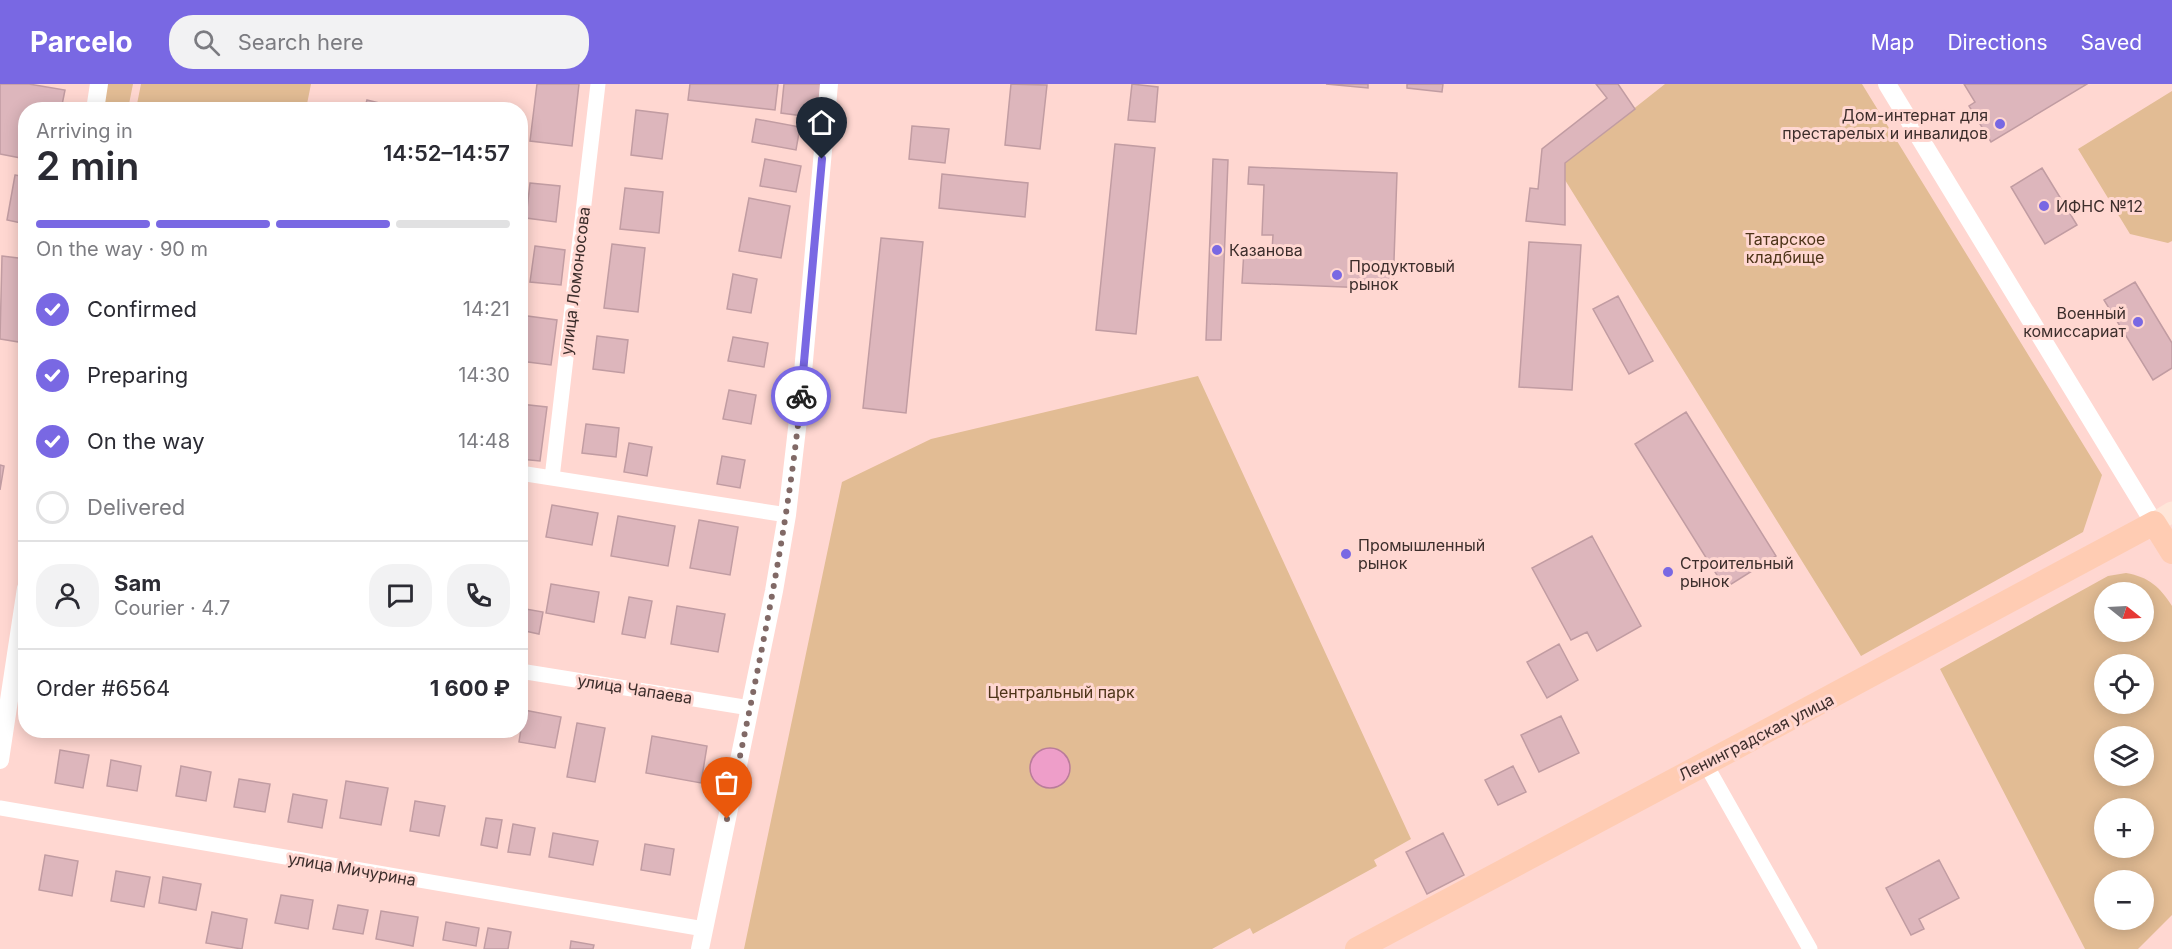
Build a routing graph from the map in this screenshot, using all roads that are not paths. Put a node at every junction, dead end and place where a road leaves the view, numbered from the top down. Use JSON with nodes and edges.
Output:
{"nodes":[{"id":1,"x":99,"y":84,"type":"edge"},
{"id":2,"x":598,"y":84,"type":"edge"},
{"id":3,"x":829,"y":84,"type":"edge"},
{"id":4,"x":1887,"y":84,"type":"edge"},
{"id":5,"x":96,"y":102,"type":"edge"},
{"id":6,"x":528,"y":474,"type":"edge"},
{"id":7,"x":552,"y":478,"type":"junction"},
{"id":8,"x":787,"y":515,"type":"junction"},
{"id":9,"x":2163,"y":518,"type":"edge"},
{"id":10,"x":2172,"y":552,"type":"edge"},
{"id":11,"x":18,"y":638,"type":"edge"},
{"id":12,"x":528,"y":672,"type":"edge"},
{"id":13,"x":750,"y":708,"type":"junction"},
{"id":14,"x":0,"y":760,"type":"edge"},
{"id":15,"x":1705,"y":763,"type":"junction"},
{"id":16,"x":0,"y":808,"type":"edge"},
{"id":17,"x":704,"y":929,"type":"junction"},
{"id":18,"x":700,"y":949,"type":"edge"},
{"id":19,"x":1357,"y":949,"type":"edge"},
{"id":20,"x":1810,"y":949,"type":"edge"}],
"edges":[{"from":1,"to":5,"type":"street"},
{"from":2,"to":7,"type":"street","name":"улица Ломоносова"},
{"from":3,"to":8,"type":"street"},
{"from":4,"to":9,"type":"street"},
{"from":6,"to":7,"type":"street"},
{"from":7,"to":8,"type":"street"},
{"from":8,"to":13,"type":"street"},
{"from":9,"to":10,"type":"main road"},
{"from":9,"to":15,"type":"main road","name":"Ленинградская улица"},
{"from":11,"to":14,"type":"street"},
{"from":12,"to":13,"type":"street","name":"улица Чапаева"},
{"from":13,"to":17,"type":"street"},
{"from":15,"to":19,"type":"main road","name":"Ленинградская улица"},
{"from":15,"to":20,"type":"street"},
{"from":16,"to":17,"type":"street","name":"улица Мичурина"},
{"from":17,"to":18,"type":"street"}]}
